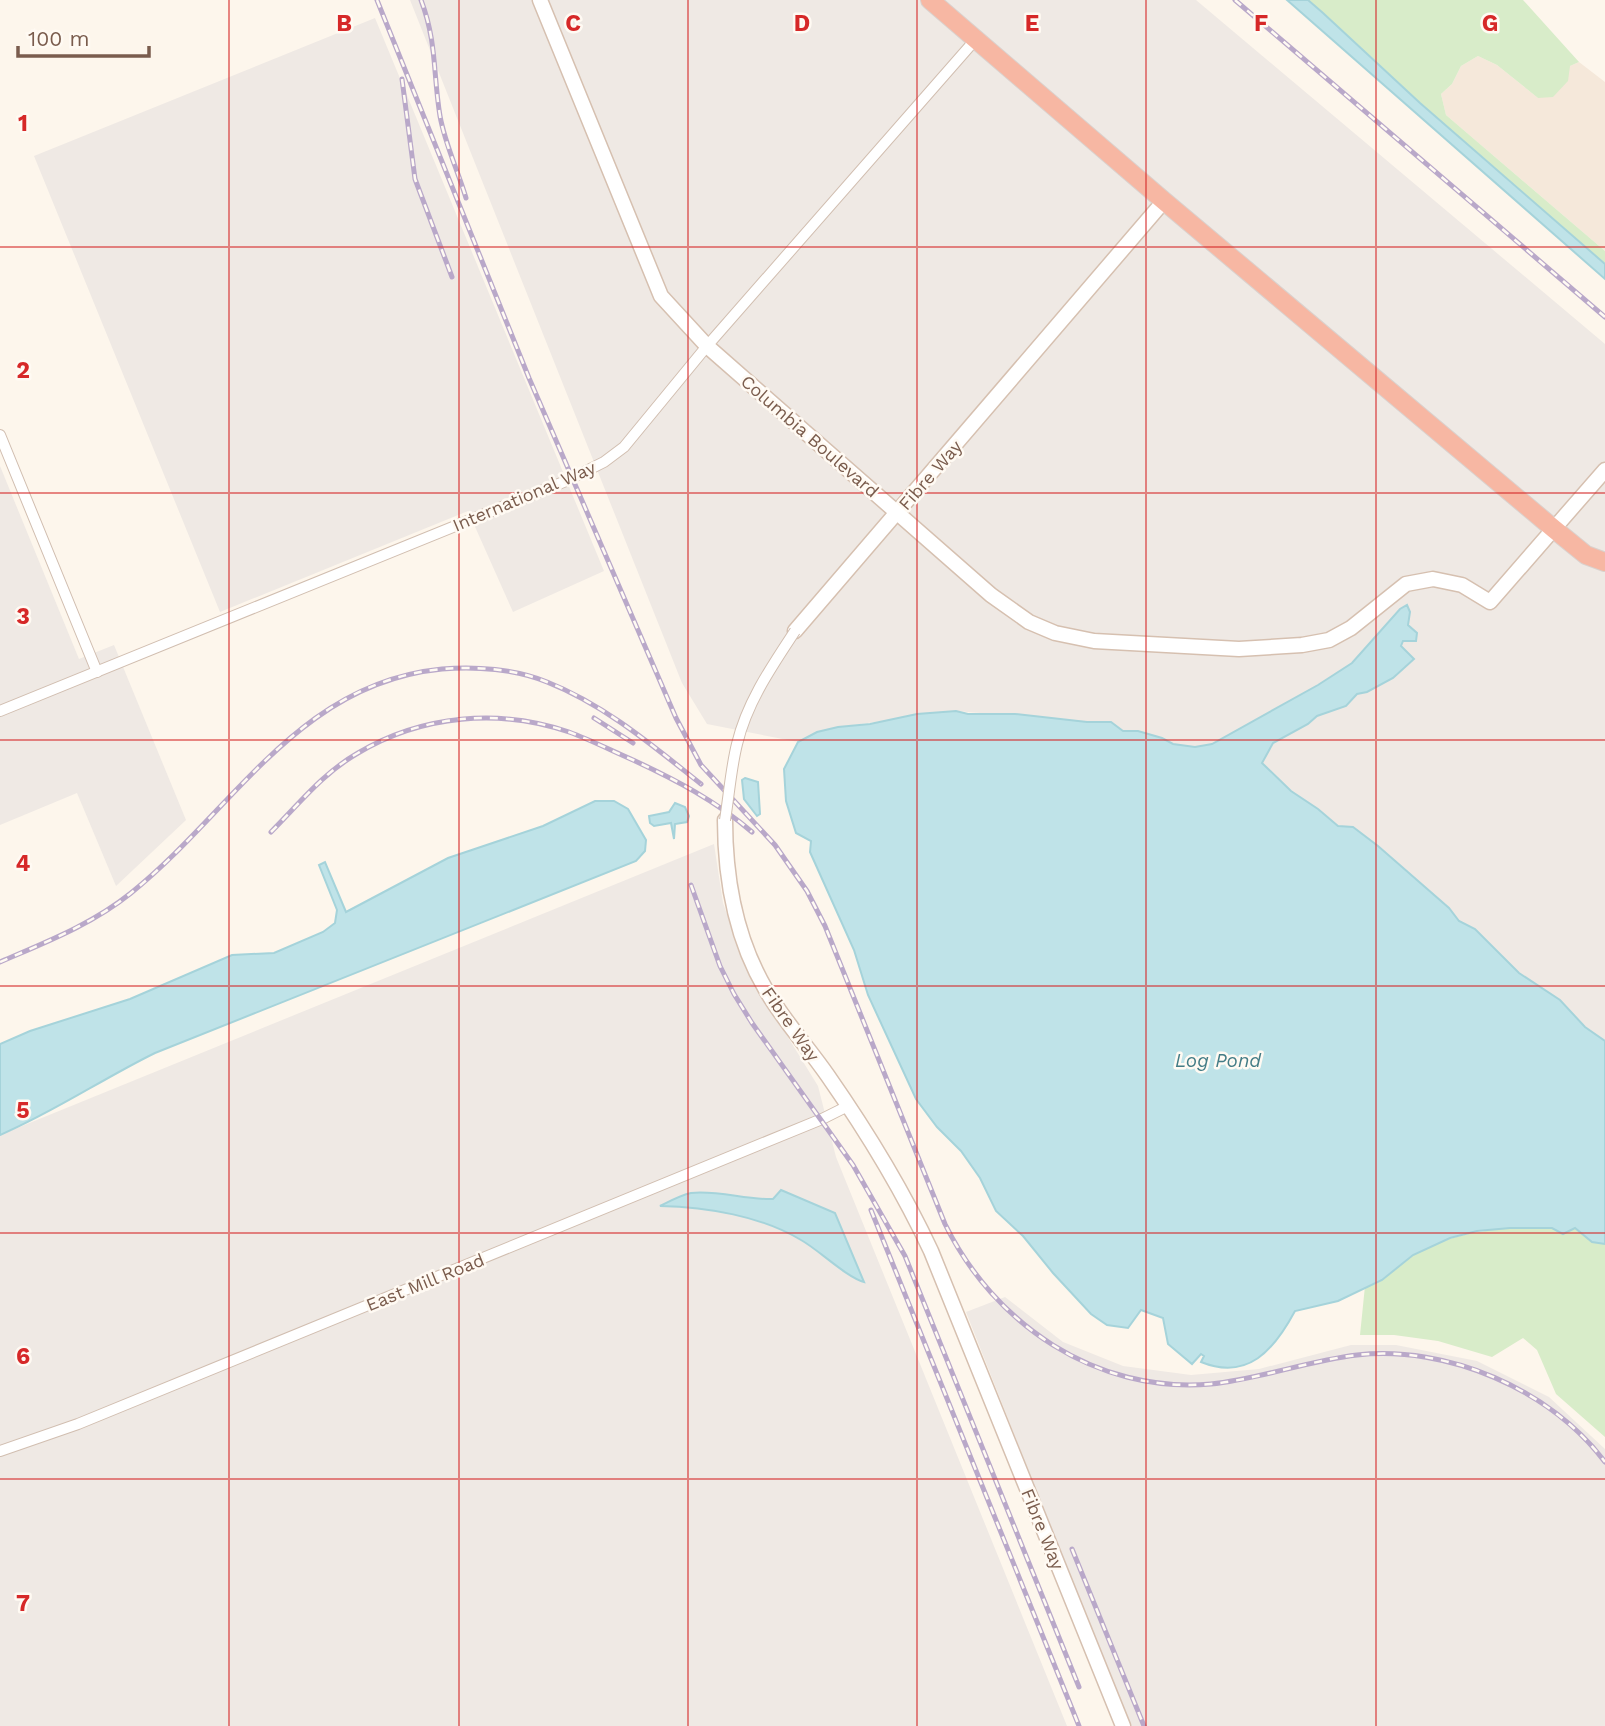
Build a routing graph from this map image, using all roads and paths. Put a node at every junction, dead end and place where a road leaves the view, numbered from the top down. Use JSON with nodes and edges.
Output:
{"nodes":[{"id":1,"x":540,"y":0,"type":"edge"},
{"id":2,"x":930,"y":0,"type":"edge"},
{"id":3,"x":976,"y":39,"type":"junction"},
{"id":4,"x":1164,"y":201,"type":"junction"},
{"id":5,"x":708,"y":346,"type":"junction"},
{"id":6,"x":0,"y":435,"type":"edge"},
{"id":7,"x":1605,"y":470,"type":"edge"},
{"id":8,"x":897,"y":513,"type":"junction"},
{"id":9,"x":1554,"y":529,"type":"junction"},
{"id":10,"x":1605,"y":562,"type":"edge"},
{"id":11,"x":795,"y":631,"type":"joint"},
{"id":12,"x":97,"y":672,"type":"junction"},
{"id":13,"x":0,"y":711,"type":"edge"},
{"id":14,"x":725,"y":820,"type":"joint"},
{"id":15,"x":848,"y":1106,"type":"junction"},
{"id":16,"x":0,"y":1451,"type":"edge"},
{"id":17,"x":1123,"y":1726,"type":"edge"}],
"edges":[{"from":1,"to":5,"type":"street","name":"Columbia Boulevard"},
{"from":2,"to":3,"type":"highway"},
{"from":3,"to":4,"type":"highway"},
{"from":3,"to":5,"type":"street","name":"International Way"},
{"from":4,"to":8,"type":"street","name":"Fibre Way"},
{"from":4,"to":9,"type":"highway"},
{"from":5,"to":8,"type":"street","name":"Columbia Boulevard"},
{"from":5,"to":12,"type":"street","name":"International Way"},
{"from":6,"to":12,"type":"street"},
{"from":7,"to":9,"type":"street"},
{"from":8,"to":9,"type":"street","name":"Columbia Boulevard"},
{"from":8,"to":11,"type":"street","name":"Fibre Way"},
{"from":9,"to":10,"type":"highway"},
{"from":11,"to":14,"type":"street","name":"Fibre Way","bridge":true},
{"from":12,"to":13,"type":"street","name":"International Way"},
{"from":14,"to":15,"type":"street","name":"Fibre Way"},
{"from":15,"to":16,"type":"street","name":"East Mill Road"},
{"from":15,"to":17,"type":"street","name":"Fibre Way"}]}
